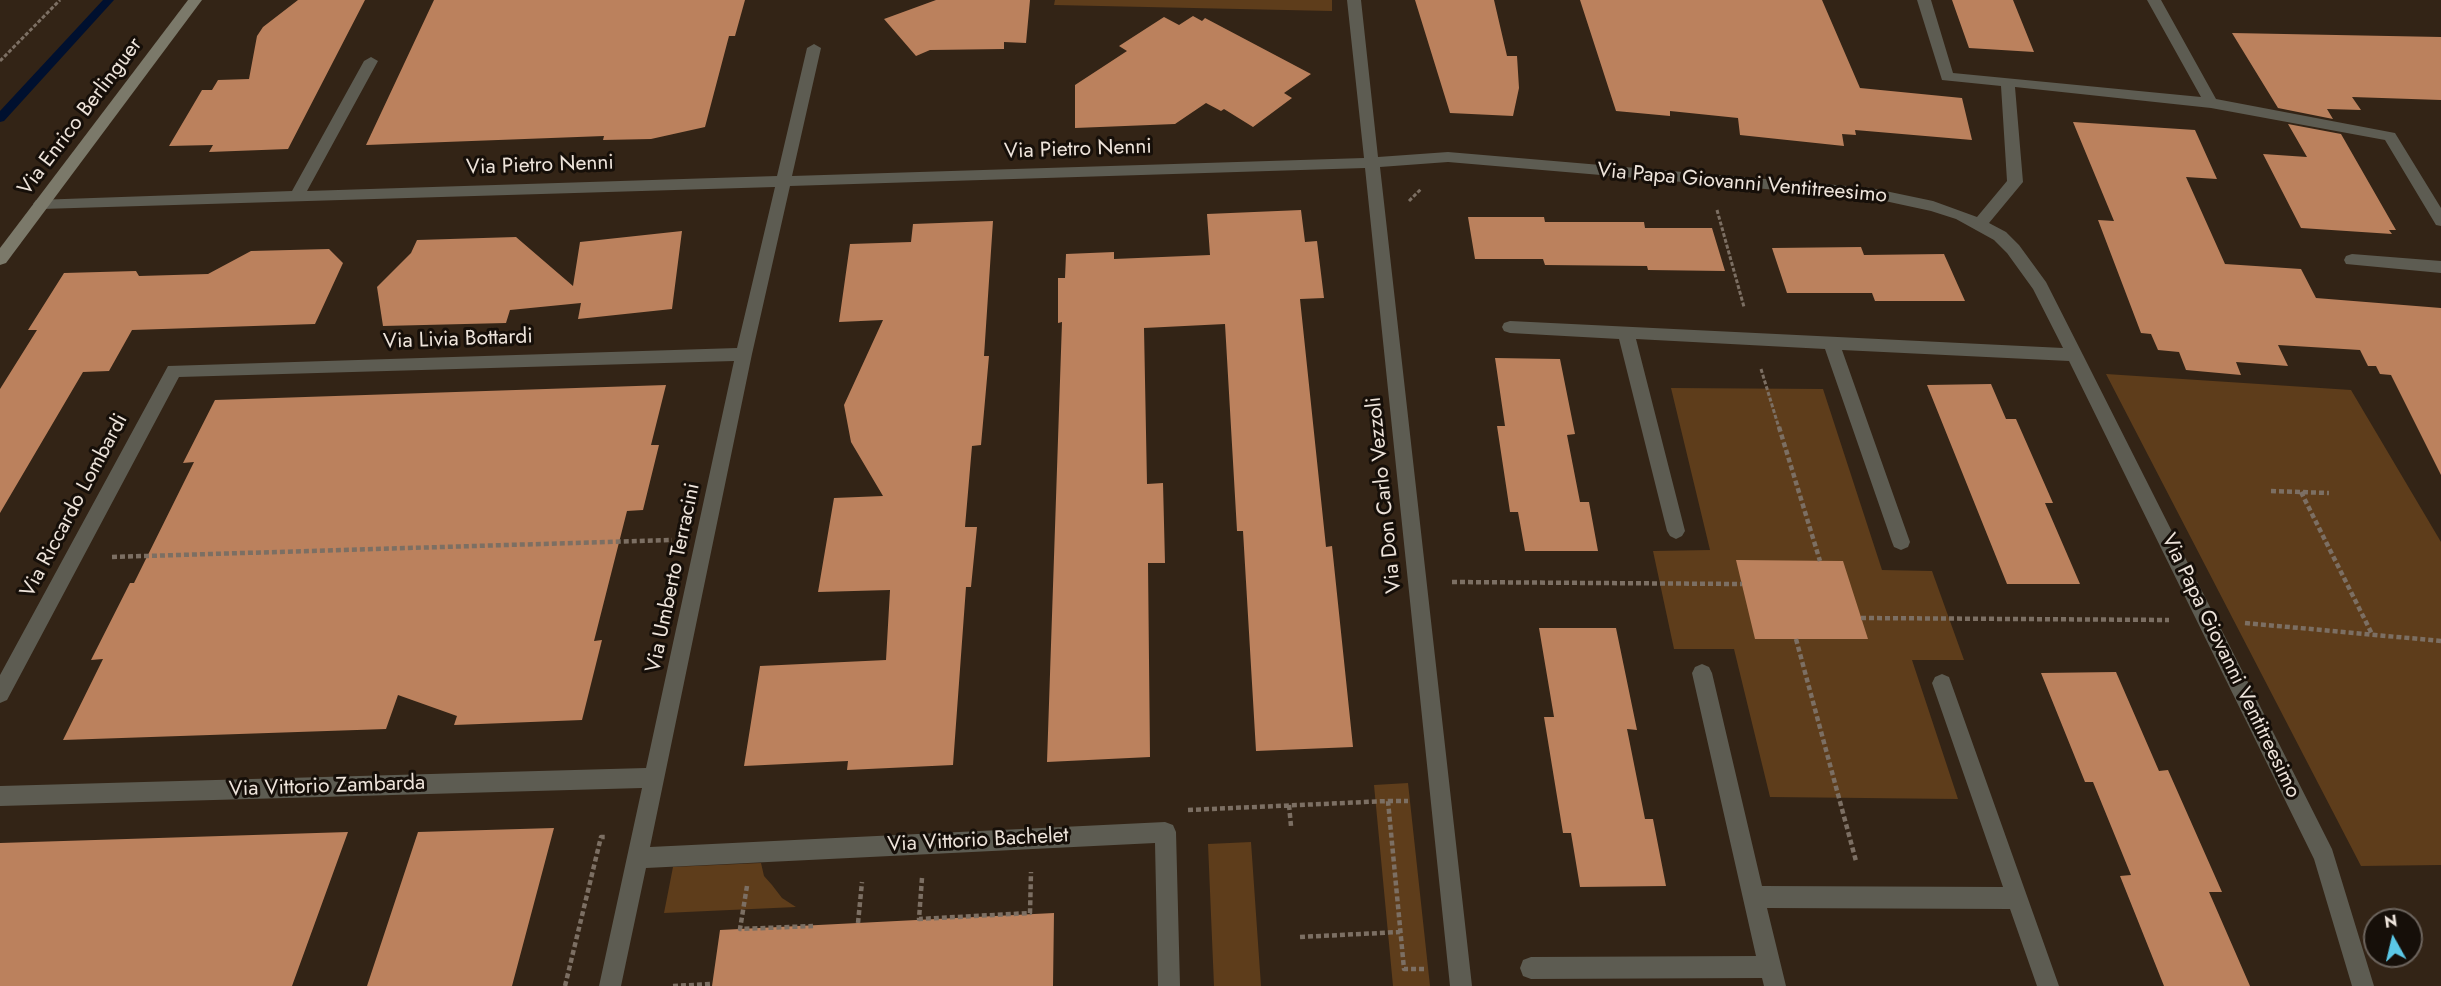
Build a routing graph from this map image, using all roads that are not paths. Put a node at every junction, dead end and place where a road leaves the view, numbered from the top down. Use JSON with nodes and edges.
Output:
{"nodes":[{"id":1,"x":195,"y":0,"type":"edge"},
{"id":2,"x":1354,"y":0,"type":"edge"},
{"id":3,"x":1924,"y":0,"type":"edge"},
{"id":4,"x":2154,"y":0,"type":"edge"},
{"id":5,"x":814,"y":48,"type":"dead end"},
{"id":6,"x":371,"y":61,"type":"dead end"},
{"id":7,"x":2007,"y":82,"type":"junction"},
{"id":8,"x":2211,"y":103,"type":"junction"},
{"id":9,"x":1372,"y":162,"type":"junction"},
{"id":10,"x":784,"y":180,"type":"junction"},
{"id":11,"x":297,"y":195,"type":"junction"},
{"id":12,"x":41,"y":204,"type":"junction"},
{"id":13,"x":2441,"y":221,"type":"edge"},
{"id":14,"x":1980,"y":224,"type":"junction"},
{"id":15,"x":0,"y":259,"type":"edge"},
{"id":16,"x":2352,"y":260,"type":"dead end"},
{"id":17,"x":2441,"y":267,"type":"edge"},
{"id":18,"x":1510,"y":327,"type":"dead end"},
{"id":19,"x":1626,"y":333,"type":"junction"},
{"id":20,"x":1831,"y":343,"type":"junction"},
{"id":21,"x":744,"y":354,"type":"junction"},
{"id":22,"x":2075,"y":355,"type":"junction"},
{"id":23,"x":174,"y":371,"type":"joint"},
{"id":24,"x":1676,"y":531,"type":"dead end"},
{"id":25,"x":1901,"y":542,"type":"dead end"},
{"id":26,"x":1702,"y":673,"type":"dead end"},
{"id":27,"x":1942,"y":683,"type":"dead end"},
{"id":28,"x":0,"y":694,"type":"edge"},
{"id":29,"x":654,"y":778,"type":"junction"},
{"id":30,"x":0,"y":796,"type":"edge"},
{"id":31,"x":637,"y":858,"type":"junction"},
{"id":32,"x":1754,"y":897,"type":"junction"},
{"id":33,"x":2017,"y":898,"type":"junction"},
{"id":34,"x":1531,"y":968,"type":"dead end"},
{"id":35,"x":1772,"y":977,"type":"edge"},
{"id":36,"x":610,"y":986,"type":"edge"},
{"id":37,"x":1169,"y":986,"type":"edge"},
{"id":38,"x":1461,"y":986,"type":"edge"},
{"id":39,"x":2048,"y":986,"type":"edge"},
{"id":40,"x":2363,"y":986,"type":"edge"}],
"edges":[{"from":1,"to":12,"type":"street","name":"Via Enrico Berlinguer"},
{"from":2,"to":9,"type":"street","name":"Via Don Carlo Vezzoli"},
{"from":3,"to":7,"type":"street"},
{"from":4,"to":8,"type":"street"},
{"from":5,"to":10,"type":"street"},
{"from":6,"to":11,"type":"street"},
{"from":7,"to":8,"type":"street"},
{"from":7,"to":14,"type":"street"},
{"from":8,"to":13,"type":"street"},
{"from":9,"to":10,"type":"street","name":"Via Pietro Nenni"},
{"from":9,"to":14,"type":"street","name":"Via Papa Giovanni Ventitreesimo"},
{"from":9,"to":38,"type":"street","name":"Via Don Carlo Vezzoli"},
{"from":10,"to":11,"type":"street","name":"Via Pietro Nenni"},
{"from":10,"to":21,"type":"street","name":"Via Umberto Terracini"},
{"from":11,"to":12,"type":"street","name":"Via Pietro Nenni"},
{"from":12,"to":15,"type":"street","name":"Via Enrico Berlinguer"},
{"from":14,"to":22,"type":"street","name":"Via Papa Giovanni Ventitreesimo"},
{"from":16,"to":17,"type":"street"},
{"from":18,"to":19,"type":"street"},
{"from":19,"to":20,"type":"street"},
{"from":19,"to":24,"type":"street"},
{"from":20,"to":22,"type":"street"},
{"from":20,"to":25,"type":"street"},
{"from":21,"to":23,"type":"street","name":"Via Livia Bottardi"},
{"from":21,"to":29,"type":"street","name":"Via Umberto Terracini"},
{"from":22,"to":40,"type":"street","name":"Via Papa Giovanni Ventitreesimo"},
{"from":23,"to":28,"type":"street","name":"Via Riccardo Lombardi"},
{"from":26,"to":32,"type":"street"},
{"from":27,"to":33,"type":"street"},
{"from":29,"to":30,"type":"street","name":"Via Vittorio Zambarda"},
{"from":29,"to":31,"type":"street","name":"Via Umberto Terracini"},
{"from":31,"to":36,"type":"street","name":"Via Umberto Terracini"},
{"from":31,"to":37,"type":"street","name":"Via Vittorio Bachelet"},
{"from":32,"to":33,"type":"street"},
{"from":32,"to":35,"type":"street"},
{"from":33,"to":39,"type":"street"},
{"from":34,"to":35,"type":"street"}]}
